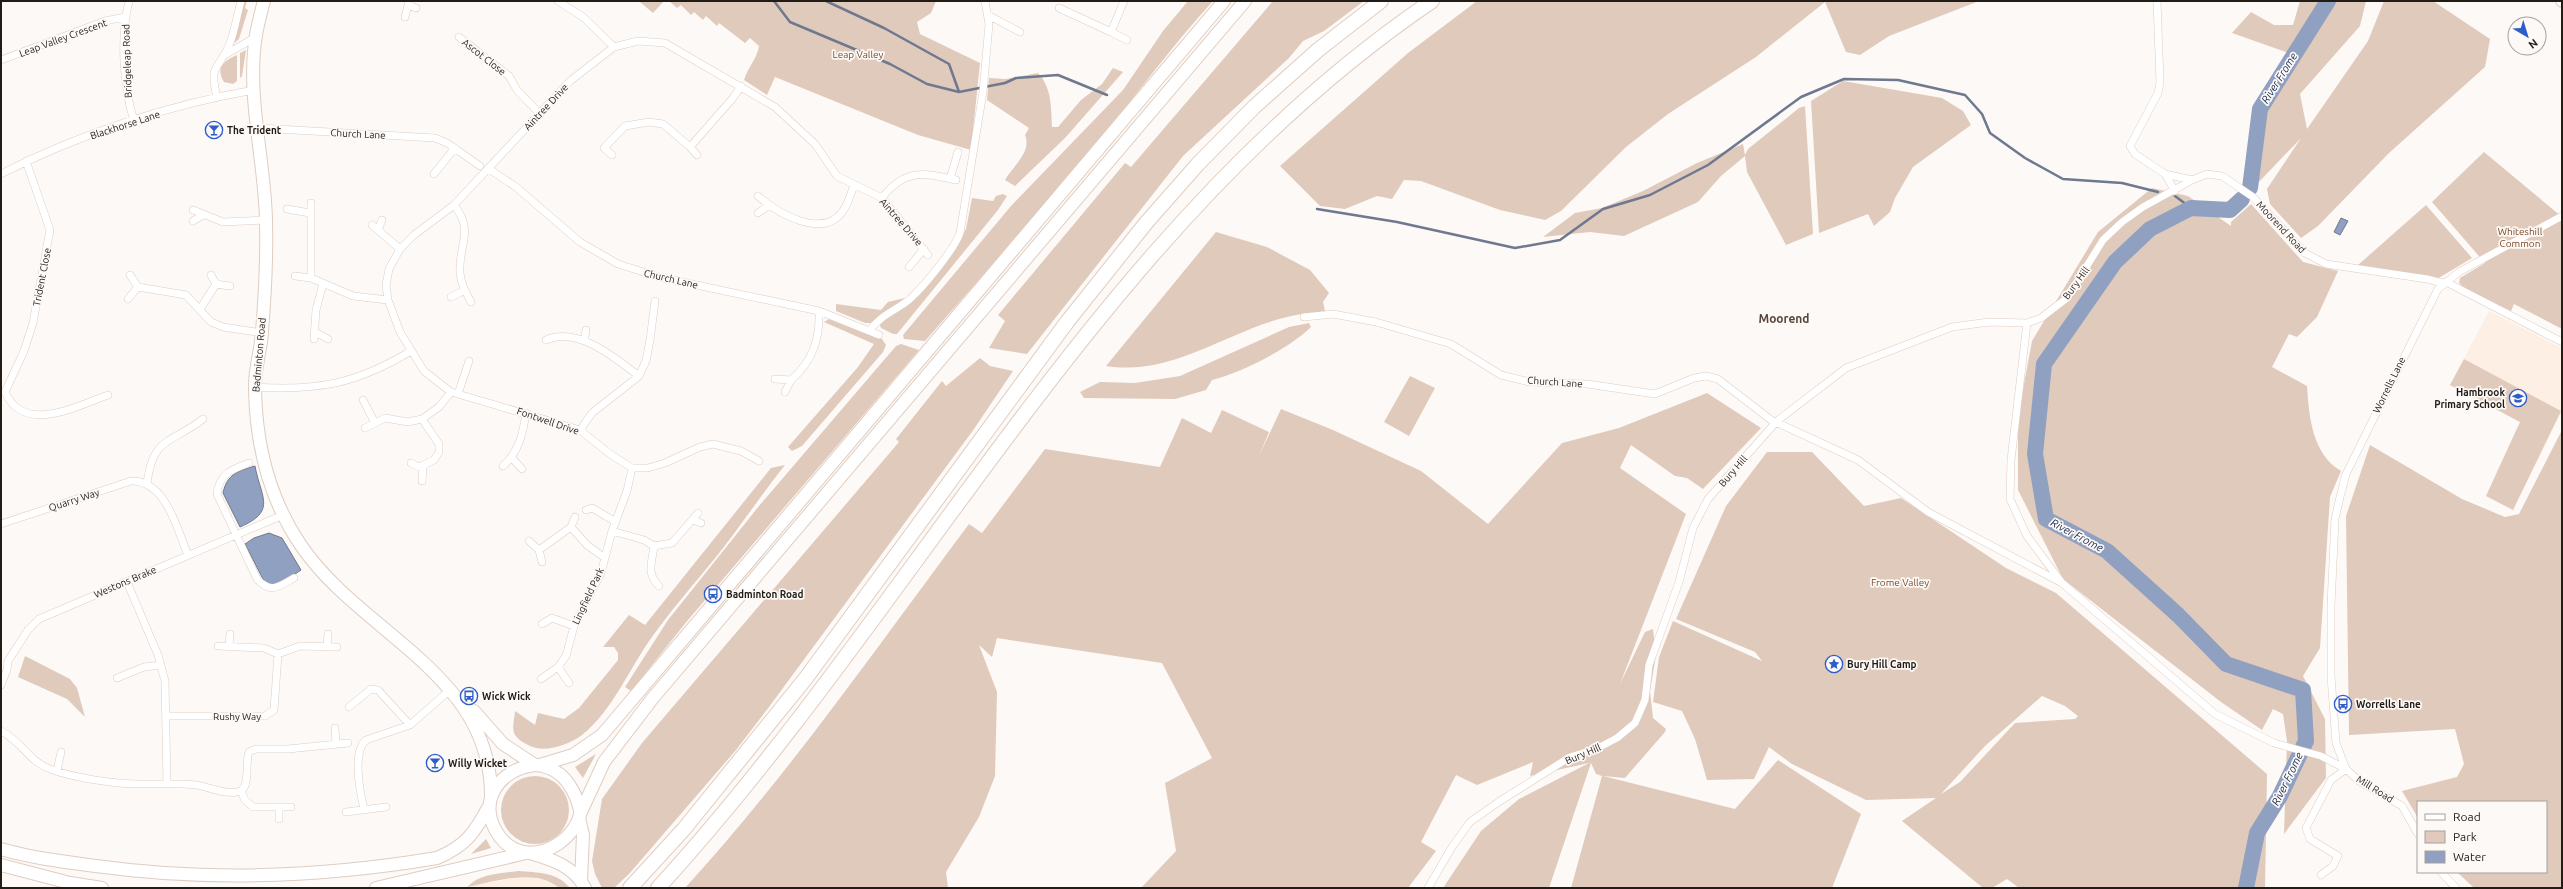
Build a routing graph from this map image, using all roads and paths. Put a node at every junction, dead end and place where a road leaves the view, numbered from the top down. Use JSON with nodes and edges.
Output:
{"nodes":[{"id":1,"x":129,"y":1,"type":"edge"},
{"id":2,"x":240,"y":1,"type":"edge"},
{"id":3,"x":264,"y":1,"type":"edge"},
{"id":4,"x":558,"y":1,"type":"edge"},
{"id":5,"x":985,"y":1,"type":"edge"},
{"id":6,"x":1124,"y":1,"type":"edge"},
{"id":7,"x":1224,"y":1,"type":"edge"},
{"id":8,"x":1245,"y":1,"type":"edge"},
{"id":9,"x":1380,"y":1,"type":"edge"},
{"id":10,"x":1432,"y":1,"type":"edge"},
{"id":11,"x":2157,"y":1,"type":"edge"},
{"id":12,"x":408,"y":3,"type":"edge"},
{"id":13,"x":416,"y":8,"type":"dead end"},
{"id":14,"x":1059,"y":8,"type":"dead end"},
{"id":15,"x":988,"y":14,"type":"junction"},
{"id":16,"x":125,"y":17,"type":"junction"},
{"id":17,"x":405,"y":17,"type":"dead end"},
{"id":18,"x":1020,"y":32,"type":"dead end"},
{"id":19,"x":1111,"y":32,"type":"junction"},
{"id":20,"x":256,"y":36,"type":"junction"},
{"id":21,"x":458,"y":37,"type":"dead end"},
{"id":22,"x":1127,"y":40,"type":"dead end"},
{"id":23,"x":614,"y":47,"type":"junction"},
{"id":24,"x":222,"y":57,"type":"junction"},
{"id":25,"x":1,"y":60,"type":"edge"},
{"id":26,"x":741,"y":86,"type":"junction"},
{"id":27,"x":254,"y":90,"type":"junction"},
{"id":28,"x":217,"y":97,"type":"junction"},
{"id":29,"x":540,"y":114,"type":"junction"},
{"id":30,"x":134,"y":121,"type":"junction"},
{"id":31,"x":258,"y":128,"type":"junction"},
{"id":32,"x":690,"y":147,"type":"junction"},
{"id":33,"x":455,"y":148,"type":"junction"},
{"id":34,"x":958,"y":152,"type":"dead end"},
{"id":35,"x":612,"y":155,"type":"dead end"},
{"id":36,"x":697,"y":155,"type":"dead end"},
{"id":37,"x":26,"y":161,"type":"junction"},
{"id":38,"x":480,"y":166,"type":"dead end"},
{"id":39,"x":489,"y":169,"type":"junction"},
{"id":40,"x":1,"y":174,"type":"edge"},
{"id":41,"x":434,"y":174,"type":"dead end"},
{"id":42,"x":2165,"y":174,"type":"junction"},
{"id":43,"x":2192,"y":180,"type":"junction"},
{"id":44,"x":854,"y":185,"type":"junction"},
{"id":45,"x":2175,"y":191,"type":"junction"},
{"id":46,"x":758,"y":196,"type":"dead end"},
{"id":47,"x":882,"y":198,"type":"junction"},
{"id":48,"x":311,"y":203,"type":"dead end"},
{"id":49,"x":454,"y":205,"type":"junction"},
{"id":50,"x":768,"y":206,"type":"junction"},
{"id":51,"x":287,"y":209,"type":"dead end"},
{"id":52,"x":193,"y":210,"type":"dead end"},
{"id":53,"x":310,"y":213,"type":"junction"},
{"id":54,"x":758,"y":213,"type":"dead end"},
{"id":55,"x":203,"y":215,"type":"junction"},
{"id":56,"x":2562,"y":216,"type":"edge"},
{"id":57,"x":266,"y":220,"type":"junction"},
{"id":58,"x":382,"y":220,"type":"dead end"},
{"id":59,"x":193,"y":221,"type":"dead end"},
{"id":60,"x":372,"y":225,"type":"dead end"},
{"id":61,"x":378,"y":230,"type":"junction"},
{"id":62,"x":400,"y":248,"type":"junction"},
{"id":63,"x":924,"y":249,"type":"junction"},
{"id":64,"x":928,"y":255,"type":"dead end"},
{"id":65,"x":909,"y":268,"type":"dead end"},
{"id":66,"x":130,"y":275,"type":"dead end"},
{"id":67,"x":211,"y":275,"type":"dead end"},
{"id":68,"x":295,"y":276,"type":"dead end"},
{"id":69,"x":311,"y":278,"type":"junction"},
{"id":70,"x":2444,"y":282,"type":"junction"},
{"id":71,"x":216,"y":284,"type":"junction"},
{"id":72,"x":323,"y":284,"type":"junction"},
{"id":73,"x":230,"y":286,"type":"dead end"},
{"id":74,"x":138,"y":287,"type":"junction"},
{"id":75,"x":465,"y":290,"type":"junction"},
{"id":76,"x":451,"y":297,"type":"dead end"},
{"id":77,"x":128,"y":299,"type":"dead end"},
{"id":78,"x":388,"y":300,"type":"junction"},
{"id":79,"x":655,"y":301,"type":"dead end"},
{"id":80,"x":471,"y":302,"type":"dead end"},
{"id":81,"x":200,"y":309,"type":"junction"},
{"id":82,"x":819,"y":311,"type":"junction"},
{"id":83,"x":1304,"y":318,"type":"dead end"},
{"id":84,"x":2028,"y":323,"type":"junction"},
{"id":85,"x":586,"y":330,"type":"dead end"},
{"id":86,"x":870,"y":331,"type":"junction"},
{"id":87,"x":262,"y":333,"type":"junction"},
{"id":88,"x":879,"y":335,"type":"dead end"},
{"id":89,"x":328,"y":339,"type":"dead end"},
{"id":90,"x":546,"y":340,"type":"dead end"},
{"id":91,"x":584,"y":341,"type":"junction"},
{"id":92,"x":2562,"y":342,"type":"edge"},
{"id":93,"x":411,"y":351,"type":"junction"},
{"id":94,"x":469,"y":361,"type":"dead end"},
{"id":95,"x":639,"y":376,"type":"junction"},
{"id":96,"x":775,"y":379,"type":"dead end"},
{"id":97,"x":791,"y":380,"type":"junction"},
{"id":98,"x":254,"y":387,"type":"junction"},
{"id":99,"x":3,"y":392,"type":"edge"},
{"id":100,"x":785,"y":392,"type":"dead end"},
{"id":101,"x":454,"y":393,"type":"junction"},
{"id":102,"x":108,"y":395,"type":"dead end"},
{"id":103,"x":363,"y":400,"type":"dead end"},
{"id":104,"x":526,"y":413,"type":"junction"},
{"id":105,"x":203,"y":419,"type":"dead end"},
{"id":106,"x":422,"y":419,"type":"junction"},
{"id":107,"x":1777,"y":421,"type":"junction"},
{"id":108,"x":375,"y":423,"type":"junction"},
{"id":109,"x":365,"y":428,"type":"dead end"},
{"id":110,"x":580,"y":430,"type":"junction"},
{"id":111,"x":512,"y":458,"type":"junction"},
{"id":112,"x":759,"y":462,"type":"dead end"},
{"id":113,"x":249,"y":463,"type":"dead end"},
{"id":114,"x":411,"y":463,"type":"dead end"},
{"id":115,"x":503,"y":466,"type":"dead end"},
{"id":116,"x":423,"y":467,"type":"junction"},
{"id":117,"x":632,"y":468,"type":"junction"},
{"id":118,"x":522,"y":470,"type":"dead end"},
{"id":119,"x":422,"y":481,"type":"dead end"},
{"id":120,"x":147,"y":483,"type":"junction"},
{"id":121,"x":586,"y":510,"type":"dead end"},
{"id":122,"x":698,"y":513,"type":"dead end"},
{"id":123,"x":283,"y":515,"type":"junction"},
{"id":124,"x":575,"y":517,"type":"dead end"},
{"id":125,"x":693,"y":520,"type":"junction"},
{"id":126,"x":616,"y":522,"type":"junction"},
{"id":127,"x":701,"y":523,"type":"dead end"},
{"id":128,"x":1,"y":524,"type":"edge"},
{"id":129,"x":571,"y":527,"type":"junction"},
{"id":130,"x":612,"y":531,"type":"junction"},
{"id":131,"x":237,"y":534,"type":"junction"},
{"id":132,"x":529,"y":541,"type":"dead end"},
{"id":133,"x":654,"y":546,"type":"junction"},
{"id":134,"x":539,"y":550,"type":"junction"},
{"id":135,"x":188,"y":555,"type":"junction"},
{"id":136,"x":605,"y":558,"type":"junction"},
{"id":137,"x":542,"y":562,"type":"dead end"},
{"id":138,"x":294,"y":578,"type":"dead end"},
{"id":139,"x":127,"y":582,"type":"junction"},
{"id":140,"x":2062,"y":583,"type":"junction"},
{"id":141,"x":660,"y":586,"type":"dead end"},
{"id":142,"x":542,"y":624,"type":"dead end"},
{"id":143,"x":574,"y":626,"type":"junction"},
{"id":144,"x":230,"y":634,"type":"dead end"},
{"id":145,"x":328,"y":634,"type":"dead end"},
{"id":146,"x":218,"y":646,"type":"dead end"},
{"id":147,"x":229,"y":646,"type":"junction"},
{"id":148,"x":327,"y":647,"type":"junction"},
{"id":149,"x":337,"y":648,"type":"dead end"},
{"id":150,"x":278,"y":654,"type":"junction"},
{"id":151,"x":4,"y":660,"type":"edge"},
{"id":152,"x":161,"y":665,"type":"junction"},
{"id":153,"x":558,"y":667,"type":"junction"},
{"id":154,"x":117,"y":678,"type":"dead end"},
{"id":155,"x":542,"y":679,"type":"dead end"},
{"id":156,"x":570,"y":683,"type":"dead end"},
{"id":157,"x":1,"y":686,"type":"edge"},
{"id":158,"x":450,"y":690,"type":"junction"},
{"id":159,"x":463,"y":706,"type":"junction"},
{"id":160,"x":349,"y":707,"type":"dead end"},
{"id":161,"x":166,"y":716,"type":"junction"},
{"id":162,"x":410,"y":725,"type":"junction"},
{"id":163,"x":335,"y":728,"type":"dead end"},
{"id":164,"x":1,"y":730,"type":"edge"},
{"id":165,"x":348,"y":743,"type":"dead end"},
{"id":166,"x":336,"y":744,"type":"junction"},
{"id":167,"x":61,"y":752,"type":"dead end"},
{"id":168,"x":537,"y":765,"type":"junction"},
{"id":169,"x":2346,"y":769,"type":"junction"},
{"id":170,"x":58,"y":771,"type":"junction"},
{"id":171,"x":167,"y":784,"type":"junction"},
{"id":172,"x":241,"y":790,"type":"junction"},
{"id":173,"x":490,"y":801,"type":"junction"},
{"id":174,"x":279,"y":807,"type":"junction"},
{"id":175,"x":291,"y":807,"type":"dead end"},
{"id":176,"x":386,"y":807,"type":"dead end"},
{"id":177,"x":364,"y":809,"type":"junction"},
{"id":178,"x":346,"y":812,"type":"dead end"},
{"id":179,"x":580,"y":815,"type":"junction"},
{"id":180,"x":279,"y":819,"type":"dead end"},
{"id":181,"x":2417,"y":832,"type":"edge"},
{"id":182,"x":1,"y":849,"type":"edge"},
{"id":183,"x":530,"y":853,"type":"junction"},
{"id":184,"x":1,"y":865,"type":"edge"},
{"id":185,"x":2442,"y":873,"type":"edge"},
{"id":186,"x":2320,"y":875,"type":"dead end"},
{"id":187,"x":70,"y":883,"type":"junction"},
{"id":188,"x":583,"y":885,"type":"edge"},
{"id":189,"x":85,"y":888,"type":"edge"},
{"id":190,"x":102,"y":888,"type":"edge"},
{"id":191,"x":376,"y":888,"type":"edge"},
{"id":192,"x":630,"y":888,"type":"edge"},
{"id":193,"x":658,"y":888,"type":"edge"},
{"id":194,"x":1428,"y":888,"type":"edge"},
{"id":195,"x":2456,"y":888,"type":"edge"}],
"edges":[{"from":1,"to":16,"type":"street","name":"Bridgeleap Road"},
{"from":2,"to":24,"type":"street"},
{"from":3,"to":20,"type":"main road","name":"Badminton Road"},
{"from":4,"to":23,"type":"street"},
{"from":5,"to":15,"type":"street"},
{"from":6,"to":19,"type":"street"},
{"from":7,"to":168,"type":"main road"},
{"from":8,"to":179,"type":"main road"},
{"from":9,"to":192,"type":"highway"},
{"from":10,"to":193,"type":"highway"},
{"from":11,"to":42,"type":"street"},
{"from":12,"to":13,"type":"street"},
{"from":12,"to":17,"type":"street"},
{"from":14,"to":19,"type":"street"},
{"from":15,"to":18,"type":"street"},
{"from":15,"to":86,"type":"street"},
{"from":16,"to":25,"type":"street","name":"Leap Valley Crescent"},
{"from":16,"to":30,"type":"street","name":"Bridgeleap Road"},
{"from":19,"to":22,"type":"street"},
{"from":20,"to":24,"type":"street"},
{"from":20,"to":27,"type":"main road","name":"Badminton Road"},
{"from":21,"to":29,"type":"street","name":"Ascot Close"},
{"from":23,"to":26,"type":"street","name":"Aintree Drive"},
{"from":23,"to":29,"type":"street","name":"Aintree Drive"},
{"from":24,"to":28,"type":"street"},
{"from":26,"to":32,"type":"street"},
{"from":26,"to":44,"type":"street","name":"Aintree Drive"},
{"from":27,"to":28,"type":"street","name":"Blackhorse Lane"},
{"from":27,"to":31,"type":"main road","name":"Badminton Road"},
{"from":28,"to":30,"type":"street","name":"Blackhorse Lane"},
{"from":29,"to":39,"type":"street","name":"Aintree Drive"},
{"from":30,"to":37,"type":"street","name":"Blackhorse Lane"},
{"from":31,"to":33,"type":"street","name":"Church Lane"},
{"from":31,"to":57,"type":"main road","name":"Badminton Road"},
{"from":32,"to":35,"type":"street"},
{"from":32,"to":36,"type":"street"},
{"from":33,"to":38,"type":"street","name":"Church Lane"},
{"from":33,"to":41,"type":"street"},
{"from":34,"to":47,"type":"street"},
{"from":37,"to":40,"type":"street","name":"Blackhorse Lane"},
{"from":37,"to":99,"type":"street","name":"Trident Close"},
{"from":39,"to":49,"type":"street","name":"Aintree Drive"},
{"from":39,"to":82,"type":"street","name":"Church Lane"},
{"from":42,"to":43,"type":"street"},
{"from":42,"to":45,"type":"street"},
{"from":43,"to":45,"type":"street","name":"Moorend Road"},
{"from":43,"to":70,"type":"street","name":"Moorend Road"},
{"from":44,"to":47,"type":"street","name":"Aintree Drive"},
{"from":44,"to":50,"type":"street"},
{"from":45,"to":84,"type":"street","name":"Bury Hill"},
{"from":46,"to":50,"type":"street"},
{"from":47,"to":63,"type":"street","name":"Aintree Drive"},
{"from":48,"to":53,"type":"street"},
{"from":49,"to":62,"type":"street","name":"Aintree Drive"},
{"from":49,"to":75,"type":"street"},
{"from":50,"to":54,"type":"street"},
{"from":51,"to":53,"type":"street"},
{"from":52,"to":55,"type":"street"},
{"from":53,"to":69,"type":"street"},
{"from":55,"to":57,"type":"street"},
{"from":55,"to":59,"type":"street"},
{"from":56,"to":70,"type":"street","name":"Worrells Lane"},
{"from":57,"to":87,"type":"main road","name":"Badminton Road"},
{"from":58,"to":61,"type":"street"},
{"from":60,"to":61,"type":"street"},
{"from":61,"to":62,"type":"street"},
{"from":62,"to":78,"type":"street","name":"Aintree Drive"},
{"from":63,"to":64,"type":"street","name":"Aintree Drive"},
{"from":63,"to":65,"type":"street","name":"Aintree Drive"},
{"from":66,"to":74,"type":"street"},
{"from":67,"to":71,"type":"street"},
{"from":68,"to":69,"type":"street"},
{"from":69,"to":72,"type":"street"},
{"from":70,"to":92,"type":"street","name":"Moorend Road"},
{"from":70,"to":169,"type":"street","name":"Worrells Lane"},
{"from":71,"to":73,"type":"street"},
{"from":71,"to":81,"type":"street"},
{"from":72,"to":78,"type":"street"},
{"from":72,"to":89,"type":"street"},
{"from":74,"to":77,"type":"street"},
{"from":74,"to":81,"type":"street"},
{"from":75,"to":76,"type":"street"},
{"from":75,"to":80,"type":"street"},
{"from":78,"to":93,"type":"street","name":"Aintree Drive"},
{"from":79,"to":95,"type":"street"},
{"from":81,"to":87,"type":"street"},
{"from":82,"to":86,"type":"street","name":"Church Lane"},
{"from":82,"to":97,"type":"street"},
{"from":83,"to":107,"type":"street","name":"Church Lane"},
{"from":84,"to":107,"type":"street","name":"Bury Hill"},
{"from":84,"to":140,"type":"street"},
{"from":85,"to":91,"type":"street"},
{"from":86,"to":88,"type":"street","name":"Church Lane"},
{"from":87,"to":98,"type":"main road","name":"Badminton Road"},
{"from":90,"to":91,"type":"street"},
{"from":91,"to":95,"type":"street"},
{"from":93,"to":98,"type":"street"},
{"from":93,"to":101,"type":"street","name":"Fontwell Drive"},
{"from":94,"to":101,"type":"street"},
{"from":95,"to":110,"type":"street"},
{"from":96,"to":97,"type":"street"},
{"from":97,"to":100,"type":"street"},
{"from":98,"to":123,"type":"main road","name":"Badminton Road"},
{"from":99,"to":102,"type":"street","name":"Trident Close"},
{"from":101,"to":104,"type":"street","name":"Fontwell Drive"},
{"from":101,"to":106,"type":"street"},
{"from":103,"to":108,"type":"street"},
{"from":104,"to":110,"type":"street","name":"Fontwell Drive"},
{"from":104,"to":111,"type":"street"},
{"from":105,"to":120,"type":"street"},
{"from":106,"to":108,"type":"street"},
{"from":106,"to":116,"type":"street"},
{"from":107,"to":140,"type":"street","name":"Church Lane"},
{"from":107,"to":194,"type":"street","name":"Bury Hill"},
{"from":108,"to":109,"type":"street"},
{"from":110,"to":117,"type":"street","name":"Fontwell Drive"},
{"from":111,"to":115,"type":"street"},
{"from":111,"to":118,"type":"street"},
{"from":112,"to":117,"type":"street"},
{"from":113,"to":131,"type":"street"},
{"from":114,"to":116,"type":"street"},
{"from":116,"to":119,"type":"street"},
{"from":117,"to":126,"type":"street","name":"Lingfield Park"},
{"from":120,"to":128,"type":"street","name":"Quarry Way"},
{"from":120,"to":135,"type":"street"},
{"from":121,"to":126,"type":"street"},
{"from":122,"to":125,"type":"street"},
{"from":123,"to":131,"type":"street","name":"Westons Brake"},
{"from":123,"to":158,"type":"main road","name":"Badminton Road"},
{"from":124,"to":129,"type":"street"},
{"from":125,"to":127,"type":"street"},
{"from":125,"to":133,"type":"street"},
{"from":126,"to":130,"type":"street","name":"Lingfield Park"},
{"from":129,"to":134,"type":"street"},
{"from":129,"to":136,"type":"street"},
{"from":130,"to":133,"type":"street"},
{"from":130,"to":136,"type":"street","name":"Lingfield Park"},
{"from":131,"to":135,"type":"street","name":"Westons Brake"},
{"from":131,"to":138,"type":"street"},
{"from":132,"to":134,"type":"street"},
{"from":133,"to":141,"type":"street"},
{"from":134,"to":137,"type":"street"},
{"from":135,"to":139,"type":"street","name":"Westons Brake"},
{"from":136,"to":143,"type":"street","name":"Lingfield Park"},
{"from":139,"to":151,"type":"street","name":"Westons Brake"},
{"from":139,"to":152,"type":"street"},
{"from":140,"to":169,"type":"street","name":"Mill Road"},
{"from":142,"to":143,"type":"street"},
{"from":143,"to":153,"type":"street","name":"Lingfield Park"},
{"from":144,"to":147,"type":"street"},
{"from":145,"to":148,"type":"street"},
{"from":146,"to":147,"type":"street"},
{"from":147,"to":150,"type":"street"},
{"from":148,"to":149,"type":"street"},
{"from":148,"to":150,"type":"street"},
{"from":150,"to":161,"type":"street","name":"Rushy Way"},
{"from":151,"to":157,"type":"street","name":"Westons Brake"},
{"from":152,"to":154,"type":"street"},
{"from":152,"to":161,"type":"street"},
{"from":153,"to":155,"type":"street","name":"Lingfield Park"},
{"from":153,"to":156,"type":"street"},
{"from":158,"to":159,"type":"main road","name":"Badminton Road"},
{"from":158,"to":162,"type":"street"},
{"from":159,"to":168,"type":"main road","name":"Badminton Road"},
{"from":159,"to":173,"type":"main road","name":"Badminton Road"},
{"from":160,"to":162,"type":"street"},
{"from":161,"to":171,"type":"street"},
{"from":162,"to":177,"type":"street"},
{"from":163,"to":166,"type":"street"},
{"from":164,"to":170,"type":"street"},
{"from":165,"to":166,"type":"street"},
{"from":166,"to":172,"type":"street"},
{"from":167,"to":170,"type":"street"},
{"from":168,"to":173,"type":"main road"},
{"from":168,"to":179,"type":"main road"},
{"from":169,"to":181,"type":"street","name":"Mill Road"},
{"from":169,"to":186,"type":"street"},
{"from":170,"to":171,"type":"street"},
{"from":171,"to":172,"type":"street"},
{"from":172,"to":174,"type":"street"},
{"from":173,"to":182,"type":"main road"},
{"from":173,"to":183,"type":"main road"},
{"from":174,"to":175,"type":"street"},
{"from":174,"to":180,"type":"street"},
{"from":176,"to":177,"type":"street"},
{"from":177,"to":178,"type":"street"},
{"from":179,"to":183,"type":"main road"},
{"from":179,"to":188,"type":"main road"},
{"from":183,"to":188,"type":"main road"},
{"from":183,"to":191,"type":"main road"},
{"from":184,"to":187,"type":"main road"},
{"from":185,"to":195,"type":"street"},
{"from":187,"to":189,"type":"street"},
{"from":187,"to":190,"type":"main road"}]}
